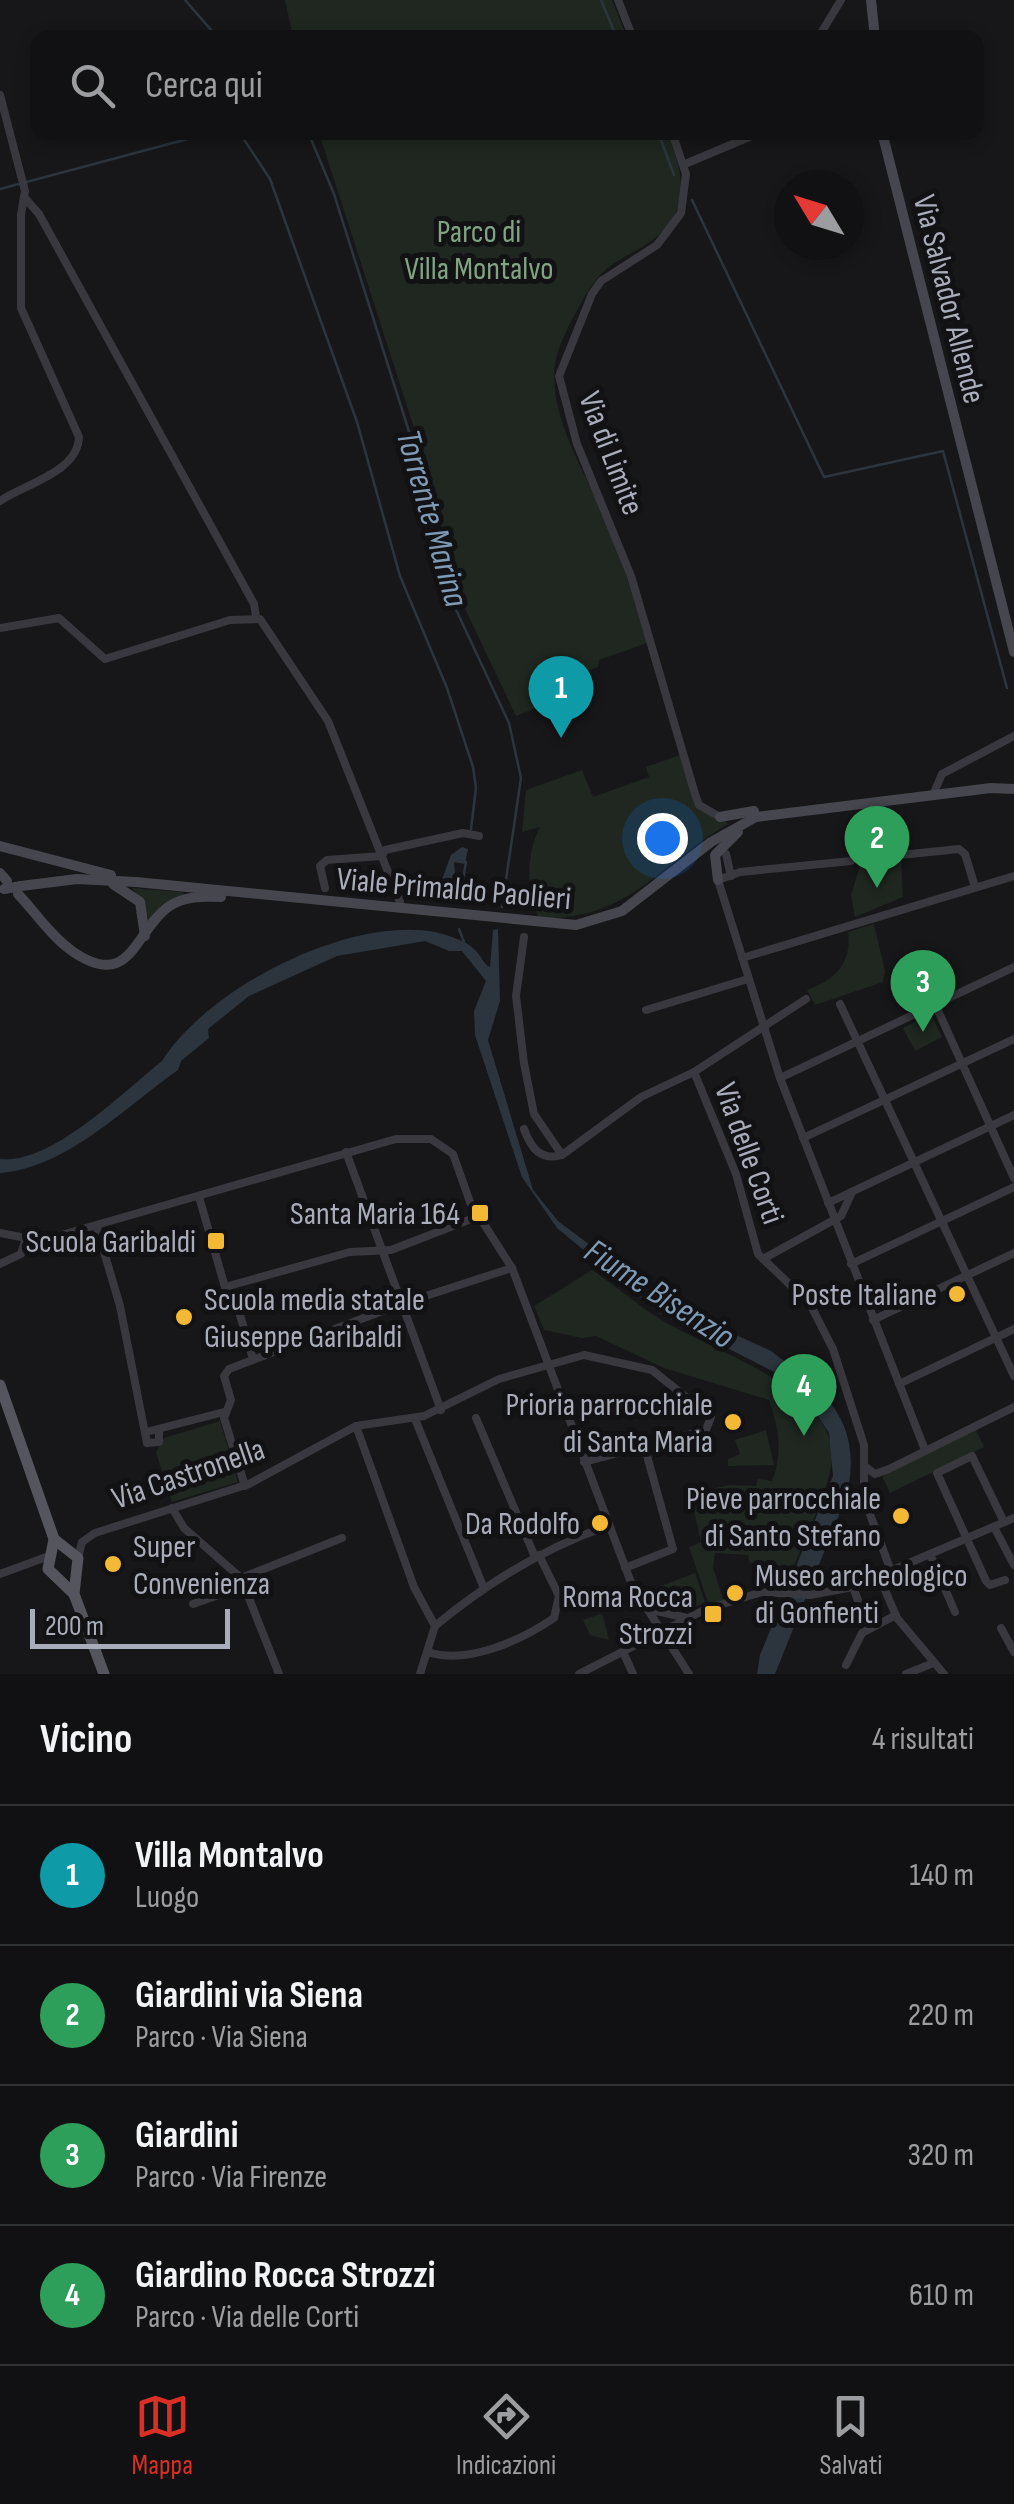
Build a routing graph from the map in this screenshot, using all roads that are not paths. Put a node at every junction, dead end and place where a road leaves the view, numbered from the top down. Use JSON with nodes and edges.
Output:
{"nodes":[{"id":1,"x":618,"y":0,"type":"edge"},
{"id":2,"x":841,"y":0,"type":"edge"},
{"id":3,"x":870,"y":0,"type":"edge"},
{"id":4,"x":630,"y":30,"type":"edge"},
{"id":5,"x":823,"y":30,"type":"edge"},
{"id":6,"x":873,"y":30,"type":"edge"},
{"id":7,"x":0,"y":95,"type":"edge"},
{"id":8,"x":675,"y":140,"type":"edge"},
{"id":9,"x":741,"y":140,"type":"edge"},
{"id":10,"x":888,"y":140,"type":"edge"},
{"id":11,"x":888,"y":140,"type":"edge"},
{"id":12,"x":685,"y":164,"type":"junction"},
{"id":13,"x":25,"y":194,"type":"junction"},
{"id":14,"x":0,"y":501,"type":"edge"},
{"id":15,"x":256,"y":618,"type":"junction"},
{"id":16,"x":1014,"y":624,"type":"edge"},
{"id":17,"x":0,"y":628,"type":"edge"},
{"id":18,"x":1014,"y":652,"type":"edge"},
{"id":19,"x":1014,"y":736,"type":"edge"},
{"id":20,"x":1014,"y":778,"type":"edge"},
{"id":21,"x":991,"y":788,"type":"junction"},
{"id":22,"x":1014,"y":789,"type":"edge"},
{"id":23,"x":933,"y":795,"type":"junction"},
{"id":24,"x":819,"y":808,"type":"junction"},
{"id":25,"x":720,"y":816,"type":"joint"},
{"id":26,"x":479,"y":836,"type":"dead end"},
{"id":27,"x":0,"y":846,"type":"edge"},
{"id":28,"x":726,"y":854,"type":"dead end"},
{"id":29,"x":382,"y":856,"type":"junction"},
{"id":30,"x":871,"y":858,"type":"dead end"},
{"id":31,"x":851,"y":862,"type":"dead end"},
{"id":32,"x":731,"y":876,"type":"junction"},
{"id":33,"x":1014,"y":876,"type":"edge"},
{"id":34,"x":93,"y":879,"type":"junction"},
{"id":35,"x":718,"y":880,"type":"junction"},
{"id":36,"x":136,"y":882,"type":"junction"},
{"id":37,"x":3,"y":884,"type":"edge"},
{"id":38,"x":975,"y":887,"type":"junction"},
{"id":39,"x":325,"y":888,"type":"dead end"},
{"id":40,"x":20,"y":890,"type":"junction"},
{"id":41,"x":272,"y":896,"type":"junction"},
{"id":42,"x":400,"y":902,"type":"dead end"},
{"id":43,"x":524,"y":937,"type":"dead end"},
{"id":44,"x":144,"y":938,"type":"junction"},
{"id":45,"x":742,"y":958,"type":"junction"},
{"id":46,"x":1014,"y":967,"type":"edge"},
{"id":47,"x":748,"y":978,"type":"junction"},
{"id":48,"x":806,"y":999,"type":"dead end"},
{"id":49,"x":840,"y":1004,"type":"dead end"},
{"id":50,"x":936,"y":1004,"type":"junction"},
{"id":51,"x":646,"y":1010,"type":"dead end"},
{"id":52,"x":762,"y":1026,"type":"junction"},
{"id":53,"x":1014,"y":1039,"type":"edge"},
{"id":54,"x":857,"y":1042,"type":"junction"},
{"id":55,"x":962,"y":1064,"type":"junction"},
{"id":56,"x":694,"y":1072,"type":"junction"},
{"id":57,"x":780,"y":1078,"type":"junction"},
{"id":58,"x":884,"y":1101,"type":"junction"},
{"id":59,"x":1014,"y":1115,"type":"edge"},
{"id":60,"x":991,"y":1126,"type":"junction"},
{"id":61,"x":524,"y":1129,"type":"dead end"},
{"id":62,"x":803,"y":1138,"type":"junction"},
{"id":63,"x":346,"y":1152,"type":"junction"},
{"id":64,"x":562,"y":1156,"type":"junction"},
{"id":65,"x":913,"y":1164,"type":"junction"},
{"id":66,"x":1014,"y":1178,"type":"edge"},
{"id":67,"x":1014,"y":1187,"type":"edge"},
{"id":68,"x":852,"y":1192,"type":"junction"},
{"id":69,"x":198,"y":1197,"type":"junction"},
{"id":70,"x":828,"y":1203,"type":"junction"},
{"id":71,"x":479,"y":1216,"type":"junction"},
{"id":72,"x":834,"y":1219,"type":"junction"},
{"id":73,"x":940,"y":1221,"type":"junction"},
{"id":74,"x":97,"y":1228,"type":"junction"},
{"id":75,"x":0,"y":1232,"type":"edge"},
{"id":76,"x":26,"y":1238,"type":"junction"},
{"id":77,"x":382,"y":1250,"type":"junction"},
{"id":78,"x":1014,"y":1253,"type":"edge"},
{"id":79,"x":763,"y":1260,"type":"junction"},
{"id":80,"x":0,"y":1264,"type":"edge"},
{"id":81,"x":851,"y":1264,"type":"junction"},
{"id":82,"x":512,"y":1268,"type":"junction"},
{"id":83,"x":966,"y":1276,"type":"junction"},
{"id":84,"x":225,"y":1287,"type":"junction"},
{"id":85,"x":401,"y":1304,"type":"junction"},
{"id":86,"x":873,"y":1320,"type":"junction"},
{"id":87,"x":1014,"y":1328,"type":"edge"},
{"id":88,"x":994,"y":1338,"type":"junction"},
{"id":89,"x":253,"y":1359,"type":"junction"},
{"id":90,"x":548,"y":1364,"type":"junction"},
{"id":91,"x":1014,"y":1376,"type":"edge"},
{"id":92,"x":899,"y":1384,"type":"junction"},
{"id":93,"x":0,"y":1385,"type":"edge"},
{"id":94,"x":1014,"y":1407,"type":"edge"},
{"id":95,"x":440,"y":1410,"type":"junction"},
{"id":96,"x":224,"y":1412,"type":"junction"},
{"id":97,"x":476,"y":1418,"type":"dead end"},
{"id":98,"x":415,"y":1419,"type":"junction"},
{"id":99,"x":356,"y":1426,"type":"junction"},
{"id":100,"x":159,"y":1431,"type":"junction"},
{"id":101,"x":146,"y":1432,"type":"junction"},
{"id":102,"x":644,"y":1445,"type":"junction"},
{"id":103,"x":925,"y":1450,"type":"junction"},
{"id":104,"x":584,"y":1462,"type":"junction"},
{"id":105,"x":867,"y":1468,"type":"junction"},
{"id":106,"x":245,"y":1486,"type":"junction"},
{"id":107,"x":172,"y":1508,"type":"junction"},
{"id":108,"x":158,"y":1512,"type":"junction"},
{"id":109,"x":1014,"y":1518,"type":"edge"},
{"id":110,"x":1004,"y":1522,"type":"junction"},
{"id":111,"x":607,"y":1526,"type":"junction"},
{"id":112,"x":994,"y":1526,"type":"junction"},
{"id":113,"x":184,"y":1528,"type":"junction"},
{"id":114,"x":342,"y":1538,"type":"dead end"},
{"id":115,"x":968,"y":1538,"type":"junction"},
{"id":116,"x":53,"y":1552,"type":"junction"},
{"id":117,"x":930,"y":1554,"type":"junction"},
{"id":118,"x":537,"y":1556,"type":"junction"},
{"id":119,"x":78,"y":1558,"type":"junction"},
{"id":120,"x":1014,"y":1565,"type":"edge"},
{"id":121,"x":625,"y":1568,"type":"junction"},
{"id":122,"x":891,"y":1571,"type":"junction"},
{"id":123,"x":0,"y":1574,"type":"edge"},
{"id":124,"x":878,"y":1576,"type":"junction"},
{"id":125,"x":68,"y":1579,"type":"junction"},
{"id":126,"x":1005,"y":1580,"type":"dead end"},
{"id":127,"x":242,"y":1582,"type":"junction"},
{"id":128,"x":483,"y":1586,"type":"junction"},
{"id":129,"x":853,"y":1587,"type":"junction"},
{"id":130,"x":193,"y":1604,"type":"dead end"},
{"id":131,"x":644,"y":1607,"type":"junction"},
{"id":132,"x":955,"y":1612,"type":"dead end"},
{"id":133,"x":896,"y":1616,"type":"junction"},
{"id":134,"x":686,"y":1618,"type":"junction"},
{"id":135,"x":435,"y":1626,"type":"junction"},
{"id":136,"x":868,"y":1628,"type":"junction"},
{"id":137,"x":1002,"y":1628,"type":"dead end"},
{"id":138,"x":660,"y":1633,"type":"junction"},
{"id":139,"x":428,"y":1652,"type":"junction"},
{"id":140,"x":1014,"y":1652,"type":"edge"},
{"id":141,"x":624,"y":1654,"type":"junction"},
{"id":142,"x":931,"y":1664,"type":"junction"},
{"id":143,"x":846,"y":1665,"type":"dead end"},
{"id":144,"x":104,"y":1674,"type":"edge"},
{"id":145,"x":279,"y":1674,"type":"edge"},
{"id":146,"x":420,"y":1674,"type":"edge"},
{"id":147,"x":579,"y":1674,"type":"edge"},
{"id":148,"x":633,"y":1674,"type":"edge"},
{"id":149,"x":689,"y":1674,"type":"edge"},
{"id":150,"x":906,"y":1674,"type":"edge"},
{"id":151,"x":944,"y":1674,"type":"edge"}],
"edges":[{"from":1,"to":4,"type":"street"},
{"from":2,"to":5,"type":"street"},
{"from":3,"to":6,"type":"main road"},
{"from":7,"to":13,"type":"street"},
{"from":8,"to":12,"type":"street","name":"Via di Limite"},
{"from":9,"to":12,"type":"street"},
{"from":10,"to":16,"type":"main road","name":"Via Salvador Allende"},
{"from":11,"to":18,"type":"main road","name":"Via Salvador Allende"},
{"from":12,"to":25,"type":"street","name":"Via di Limite"},
{"from":13,"to":14,"type":"street"},
{"from":13,"to":15,"type":"street"},
{"from":15,"to":17,"type":"street"},
{"from":15,"to":29,"type":"street"},
{"from":19,"to":23,"type":"street"},
{"from":20,"to":21,"type":"main road","name":"Viale Primaldo Paolieri"},
{"from":21,"to":22,"type":"main road","name":"Viale Primaldo Paolieri"},
{"from":21,"to":23,"type":"main road","name":"Viale Primaldo Paolieri"},
{"from":23,"to":24,"type":"main road","name":"Viale Primaldo Paolieri"},
{"from":24,"to":25,"type":"main road"},
{"from":24,"to":35,"type":"main road"},
{"from":24,"to":41,"type":"main road","name":"Viale Primaldo Paolieri"},
{"from":26,"to":29,"type":"street"},
{"from":27,"to":36,"type":"main road"},
{"from":28,"to":32,"type":"street"},
{"from":29,"to":39,"type":"street"},
{"from":29,"to":42,"type":"street"},
{"from":30,"to":38,"type":"street"},
{"from":31,"to":32,"type":"street"},
{"from":32,"to":35,"type":"street"},
{"from":33,"to":38,"type":"street"},
{"from":34,"to":36,"type":"main road","name":"Viale Primaldo Paolieri"},
{"from":34,"to":40,"type":"main road","name":"Viale Primaldo Paolieri"},
{"from":34,"to":44,"type":"main road"},
{"from":35,"to":45,"type":"street"},
{"from":36,"to":41,"type":"main road","name":"Viale Primaldo Paolieri"},
{"from":37,"to":40,"type":"main road","name":"Viale Primaldo Paolieri","bridge":true},
{"from":38,"to":45,"type":"street"},
{"from":40,"to":44,"type":"main road"},
{"from":41,"to":44,"type":"main road"},
{"from":43,"to":64,"type":"street"},
{"from":45,"to":47,"type":"street"},
{"from":46,"to":50,"type":"street"},
{"from":47,"to":51,"type":"street"},
{"from":47,"to":52,"type":"street"},
{"from":48,"to":52,"type":"street"},
{"from":49,"to":54,"type":"street"},
{"from":50,"to":54,"type":"street"},
{"from":50,"to":55,"type":"street"},
{"from":52,"to":56,"type":"street"},
{"from":52,"to":57,"type":"street"},
{"from":53,"to":55,"type":"street"},
{"from":54,"to":57,"type":"street"},
{"from":54,"to":58,"type":"street"},
{"from":55,"to":58,"type":"street"},
{"from":55,"to":60,"type":"street"},
{"from":56,"to":64,"type":"street"},
{"from":56,"to":79,"type":"street","name":"Via delle Corti"},
{"from":57,"to":62,"type":"street"},
{"from":58,"to":62,"type":"street"},
{"from":58,"to":65,"type":"street"},
{"from":59,"to":60,"type":"street"},
{"from":60,"to":65,"type":"street"},
{"from":60,"to":66,"type":"street"},
{"from":61,"to":64,"type":"street"},
{"from":62,"to":70,"type":"street"},
{"from":63,"to":69,"type":"street"},
{"from":63,"to":71,"type":"street"},
{"from":63,"to":77,"type":"street"},
{"from":65,"to":68,"type":"street"},
{"from":65,"to":73,"type":"street"},
{"from":67,"to":73,"type":"street"},
{"from":68,"to":70,"type":"street"},
{"from":68,"to":72,"type":"street"},
{"from":69,"to":74,"type":"street"},
{"from":69,"to":84,"type":"street"},
{"from":70,"to":72,"type":"street"},
{"from":71,"to":77,"type":"street"},
{"from":71,"to":82,"type":"street"},
{"from":72,"to":79,"type":"street"},
{"from":72,"to":81,"type":"street"},
{"from":73,"to":81,"type":"street"},
{"from":73,"to":83,"type":"street"},
{"from":74,"to":76,"type":"street"},
{"from":74,"to":101,"type":"street"},
{"from":75,"to":76,"type":"street"},
{"from":76,"to":80,"type":"street"},
{"from":77,"to":84,"type":"street"},
{"from":77,"to":85,"type":"street"},
{"from":78,"to":83,"type":"street"},
{"from":79,"to":105,"type":"street","name":"Via delle Corti"},
{"from":81,"to":86,"type":"street"},
{"from":82,"to":85,"type":"street"},
{"from":82,"to":90,"type":"street"},
{"from":83,"to":86,"type":"street"},
{"from":83,"to":88,"type":"street"},
{"from":84,"to":89,"type":"street"},
{"from":85,"to":89,"type":"street"},
{"from":85,"to":95,"type":"street"},
{"from":86,"to":92,"type":"street"},
{"from":87,"to":88,"type":"street"},
{"from":88,"to":91,"type":"street"},
{"from":88,"to":92,"type":"street"},
{"from":89,"to":96,"type":"street"},
{"from":90,"to":95,"type":"street","name":"Via Castronella"},
{"from":90,"to":102,"type":"street","name":"Via Castronella"},
{"from":90,"to":104,"type":"street"},
{"from":92,"to":103,"type":"street"},
{"from":93,"to":116,"type":"main road"},
{"from":94,"to":103,"type":"street"},
{"from":95,"to":98,"type":"street","name":"Via Castronella"},
{"from":96,"to":100,"type":"street"},
{"from":96,"to":106,"type":"street"},
{"from":97,"to":118,"type":"street"},
{"from":98,"to":99,"type":"street","name":"Via Castronella"},
{"from":98,"to":128,"type":"street"},
{"from":99,"to":106,"type":"street","name":"Via Castronella"},
{"from":99,"to":135,"type":"street"},
{"from":100,"to":101,"type":"street"},
{"from":100,"to":101,"type":"street"},
{"from":102,"to":104,"type":"street"},
{"from":102,"to":121,"type":"street"},
{"from":103,"to":105,"type":"street"},
{"from":104,"to":111,"type":"street"},
{"from":105,"to":122,"type":"street","name":"Via delle Corti"},
{"from":106,"to":107,"type":"street","name":"Via Castronella"},
{"from":107,"to":108,"type":"street","name":"Via Castronella"},
{"from":107,"to":113,"type":"street"},
{"from":108,"to":113,"type":"street"},
{"from":108,"to":119,"type":"street","name":"Via Castronella"},
{"from":109,"to":110,"type":"street"},
{"from":110,"to":112,"type":"street"},
{"from":110,"to":115,"type":"street"},
{"from":111,"to":118,"type":"street"},
{"from":111,"to":121,"type":"street"},
{"from":112,"to":115,"type":"street"},
{"from":112,"to":120,"type":"street"},
{"from":113,"to":127,"type":"street"},
{"from":114,"to":127,"type":"street"},
{"from":115,"to":117,"type":"street"},
{"from":115,"to":126,"type":"street"},
{"from":116,"to":119,"type":"main road"},
{"from":116,"to":123,"type":"street"},
{"from":116,"to":125,"type":"main road"},
{"from":117,"to":122,"type":"street"},
{"from":117,"to":132,"type":"street"},
{"from":118,"to":128,"type":"street"},
{"from":118,"to":139,"type":"street"},
{"from":119,"to":125,"type":"main road"},
{"from":121,"to":131,"type":"street"},
{"from":122,"to":124,"type":"street"},
{"from":124,"to":129,"type":"street"},
{"from":124,"to":133,"type":"street"},
{"from":125,"to":144,"type":"main road"},
{"from":127,"to":130,"type":"street"},
{"from":127,"to":145,"type":"street"},
{"from":128,"to":135,"type":"street"},
{"from":129,"to":134,"type":"street"},
{"from":129,"to":136,"type":"street"},
{"from":131,"to":134,"type":"street"},
{"from":131,"to":138,"type":"street"},
{"from":133,"to":136,"type":"street"},
{"from":133,"to":142,"type":"street"},
{"from":134,"to":138,"type":"street"},
{"from":135,"to":139,"type":"street"},
{"from":136,"to":143,"type":"street"},
{"from":137,"to":140,"type":"street"},
{"from":138,"to":141,"type":"street"},
{"from":138,"to":149,"type":"street"},
{"from":139,"to":146,"type":"street"},
{"from":141,"to":147,"type":"street"},
{"from":141,"to":148,"type":"street"},
{"from":142,"to":150,"type":"street"},
{"from":142,"to":151,"type":"street"}]}
